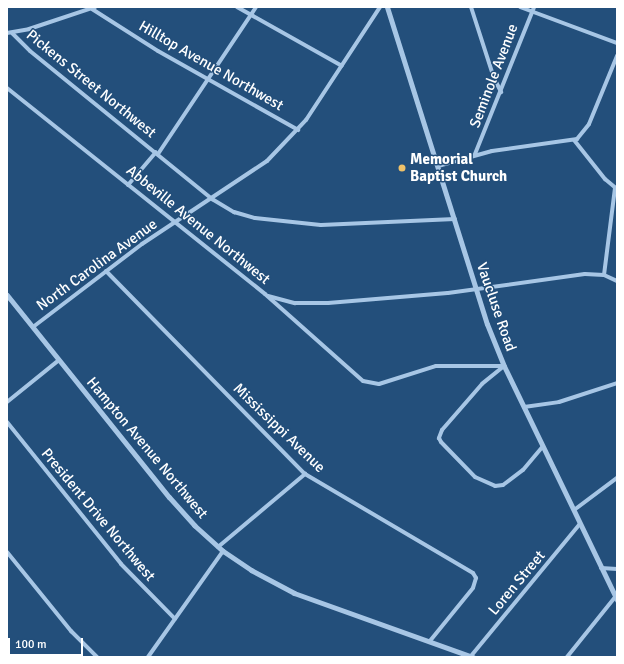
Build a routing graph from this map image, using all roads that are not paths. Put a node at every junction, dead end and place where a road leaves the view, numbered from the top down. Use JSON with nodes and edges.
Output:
{"nodes":[{"id":1,"x":237,"y":7,"type":"edge"},
{"id":2,"x":256,"y":7,"type":"edge"},
{"id":3,"x":380,"y":7,"type":"edge"},
{"id":4,"x":387,"y":7,"type":"edge"},
{"id":5,"x":472,"y":7,"type":"edge"},
{"id":6,"x":520,"y":7,"type":"edge"},
{"id":7,"x":94,"y":8,"type":"edge"},
{"id":8,"x":533,"y":9,"type":"edge"},
{"id":9,"x":251,"y":15,"type":"junction"},
{"id":10,"x":9,"y":33,"type":"edge"},
{"id":11,"x":617,"y":44,"type":"edge"},
{"id":12,"x":617,"y":56,"type":"edge"},
{"id":13,"x":342,"y":66,"type":"junction"},
{"id":14,"x":209,"y":80,"type":"junction"},
{"id":15,"x":7,"y":88,"type":"edge"},
{"id":16,"x":501,"y":92,"type":"junction"},
{"id":17,"x":298,"y":130,"type":"junction"},
{"id":18,"x":574,"y":140,"type":"junction"},
{"id":19,"x":157,"y":153,"type":"junction"},
{"id":20,"x":476,"y":154,"type":"junction"},
{"id":21,"x":438,"y":166,"type":"junction"},
{"id":22,"x":128,"y":185,"type":"junction"},
{"id":23,"x":616,"y":189,"type":"edge"},
{"id":24,"x":212,"y":199,"type":"junction"},
{"id":25,"x":455,"y":219,"type":"junction"},
{"id":26,"x":176,"y":222,"type":"junction"},
{"id":27,"x":106,"y":271,"type":"junction"},
{"id":28,"x":604,"y":275,"type":"junction"},
{"id":29,"x":617,"y":282,"type":"edge"},
{"id":30,"x":476,"y":290,"type":"junction"},
{"id":31,"x":265,"y":294,"type":"junction"},
{"id":32,"x":7,"y":295,"type":"edge"},
{"id":33,"x":33,"y":327,"type":"junction"},
{"id":34,"x":59,"y":360,"type":"junction"},
{"id":35,"x":504,"y":366,"type":"junction"},
{"id":36,"x":617,"y":383,"type":"edge"},
{"id":37,"x":7,"y":402,"type":"edge"},
{"id":38,"x":524,"y":407,"type":"junction"},
{"id":39,"x":7,"y":422,"type":"edge"},
{"id":40,"x":543,"y":446,"type":"junction"},
{"id":41,"x":305,"y":474,"type":"junction"},
{"id":42,"x":617,"y":478,"type":"edge"},
{"id":43,"x":574,"y":510,"type":"junction"},
{"id":44,"x":580,"y":524,"type":"junction"},
{"id":45,"x":218,"y":547,"type":"junction"},
{"id":46,"x":223,"y":551,"type":"junction"},
{"id":47,"x":7,"y":552,"type":"edge"},
{"id":48,"x":602,"y":568,"type":"junction"},
{"id":49,"x":617,"y":569,"type":"edge"},
{"id":50,"x":616,"y":598,"type":"edge"},
{"id":51,"x":175,"y":619,"type":"junction"},
{"id":52,"x":430,"y":642,"type":"junction"},
{"id":53,"x":97,"y":657,"type":"edge"},
{"id":54,"x":148,"y":657,"type":"edge"},
{"id":55,"x":472,"y":657,"type":"edge"},
{"id":56,"x":567,"y":657,"type":"edge"}],
"edges":[{"from":1,"to":9,"type":"street"},
{"from":2,"to":9,"type":"street"},
{"from":3,"to":13,"type":"street","name":"North Carolina Avenue"},
{"from":4,"to":21,"type":"street","name":"Vaucluse Road"},
{"from":5,"to":16,"type":"street"},
{"from":6,"to":8,"type":"street"},
{"from":7,"to":10,"type":"street"},
{"from":7,"to":14,"type":"street","name":"Hilltop Avenue Northwest"},
{"from":8,"to":11,"type":"street"},
{"from":8,"to":16,"type":"street","name":"Seminole Avenue"},
{"from":9,"to":13,"type":"street"},
{"from":9,"to":14,"type":"street"},
{"from":10,"to":19,"type":"street","name":"Pickens Street Northwest"},
{"from":12,"to":18,"type":"street"},
{"from":13,"to":17,"type":"street","name":"North Carolina Avenue"},
{"from":14,"to":17,"type":"street","name":"Hilltop Avenue Northwest"},
{"from":14,"to":19,"type":"street"},
{"from":15,"to":22,"type":"street","name":"Abbeville Avenue Northwest"},
{"from":16,"to":20,"type":"street","name":"Seminole Avenue"},
{"from":17,"to":24,"type":"street","name":"North Carolina Avenue"},
{"from":18,"to":20,"type":"street"},
{"from":18,"to":23,"type":"street"},
{"from":19,"to":22,"type":"street"},
{"from":19,"to":24,"type":"street","name":"Pickens Street Northwest"},
{"from":20,"to":21,"type":"street"},
{"from":21,"to":25,"type":"street","name":"Vaucluse Road"},
{"from":22,"to":26,"type":"street","name":"Abbeville Avenue Northwest"},
{"from":23,"to":28,"type":"street"},
{"from":24,"to":25,"type":"street","name":"Pickens Street Northwest"},
{"from":24,"to":26,"type":"street","name":"North Carolina Avenue"},
{"from":25,"to":30,"type":"street","name":"Vaucluse Road"},
{"from":26,"to":27,"type":"street","name":"North Carolina Avenue"},
{"from":26,"to":31,"type":"street","name":"Abbeville Avenue Northwest"},
{"from":27,"to":33,"type":"street","name":"North Carolina Avenue"},
{"from":27,"to":41,"type":"street","name":"Mississippi Avenue"},
{"from":28,"to":29,"type":"street"},
{"from":28,"to":30,"type":"street"},
{"from":30,"to":31,"type":"street"},
{"from":30,"to":35,"type":"street","name":"Vaucluse Road"},
{"from":31,"to":35,"type":"street","name":"Abbeville Avenue Northwest"},
{"from":32,"to":33,"type":"street","name":"Hampton Avenue Northwest"},
{"from":33,"to":34,"type":"street","name":"Hampton Avenue Northwest"},
{"from":34,"to":37,"type":"street"},
{"from":34,"to":45,"type":"street","name":"Hampton Avenue Northwest"},
{"from":35,"to":38,"type":"street","name":"Vaucluse Road"},
{"from":35,"to":40,"type":"street"},
{"from":36,"to":38,"type":"street"},
{"from":38,"to":40,"type":"street","name":"Vaucluse Road"},
{"from":39,"to":51,"type":"street","name":"President Drive Northwest"},
{"from":40,"to":43,"type":"street","name":"Vaucluse Road"},
{"from":41,"to":45,"type":"street"},
{"from":41,"to":52,"type":"street","name":"Mississippi Avenue"},
{"from":42,"to":43,"type":"street"},
{"from":43,"to":44,"type":"street","name":"Vaucluse Road"},
{"from":44,"to":48,"type":"street","name":"Vaucluse Road"},
{"from":44,"to":55,"type":"street","name":"Loren Street"},
{"from":45,"to":46,"type":"street","name":"Hampton Avenue Northwest"},
{"from":46,"to":51,"type":"street"},
{"from":46,"to":52,"type":"street","name":"Hampton Avenue Northwest"},
{"from":47,"to":53,"type":"street"},
{"from":48,"to":49,"type":"street"},
{"from":48,"to":50,"type":"street","name":"Vaucluse Road"},
{"from":50,"to":56,"type":"street"},
{"from":51,"to":54,"type":"street"},
{"from":52,"to":55,"type":"street","name":"Hampton Avenue Northwest"}]}
